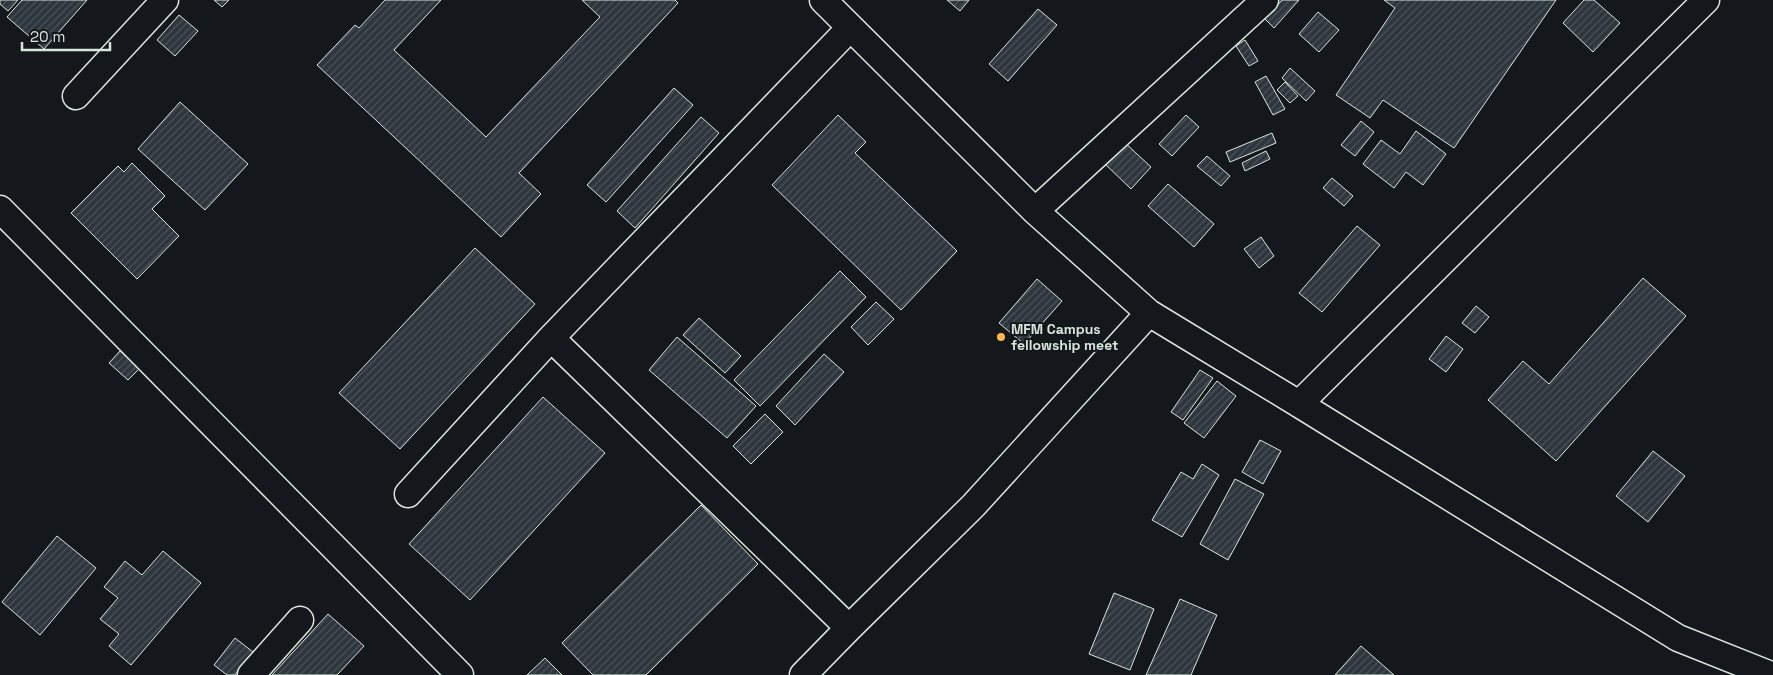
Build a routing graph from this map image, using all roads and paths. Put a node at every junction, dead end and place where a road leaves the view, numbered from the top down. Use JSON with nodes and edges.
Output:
{"nodes":[{"id":1,"x":165,"y":0,"type":"edge"},
{"id":2,"x":823,"y":0,"type":"edge"},
{"id":3,"x":1265,"y":0,"type":"edge"},
{"id":4,"x":1706,"y":0,"type":"edge"},
{"id":5,"x":850,"y":28,"type":"junction"},
{"id":6,"x":76,"y":96,"type":"dead end"},
{"id":7,"x":0,"y":209,"type":"edge"},
{"id":8,"x":1035,"y":211,"type":"junction"},
{"id":9,"x":1149,"y":313,"type":"junction"},
{"id":10,"x":551,"y":338,"type":"junction"},
{"id":11,"x":1299,"y":404,"type":"junction"},
{"id":12,"x":408,"y":494,"type":"dead end"},
{"id":13,"x":300,"y":620,"type":"dead end"},
{"id":14,"x":849,"y":628,"type":"junction"},
{"id":15,"x":1762,"y":673,"type":"edge"},
{"id":16,"x":251,"y":675,"type":"edge"},
{"id":17,"x":460,"y":675,"type":"edge"},
{"id":18,"x":803,"y":675,"type":"edge"}],
"edges":[{"from":1,"to":6,"type":"street"},
{"from":2,"to":5,"type":"street"},
{"from":3,"to":8,"type":"street"},
{"from":4,"to":11,"type":"street"},
{"from":5,"to":8,"type":"street"},
{"from":5,"to":10,"type":"street"},
{"from":7,"to":17,"type":"street"},
{"from":8,"to":9,"type":"street"},
{"from":9,"to":11,"type":"street"},
{"from":9,"to":14,"type":"street"},
{"from":10,"to":12,"type":"street"},
{"from":10,"to":14,"type":"street"},
{"from":11,"to":15,"type":"street"},
{"from":13,"to":16,"type":"street"},
{"from":14,"to":18,"type":"street"}]}
